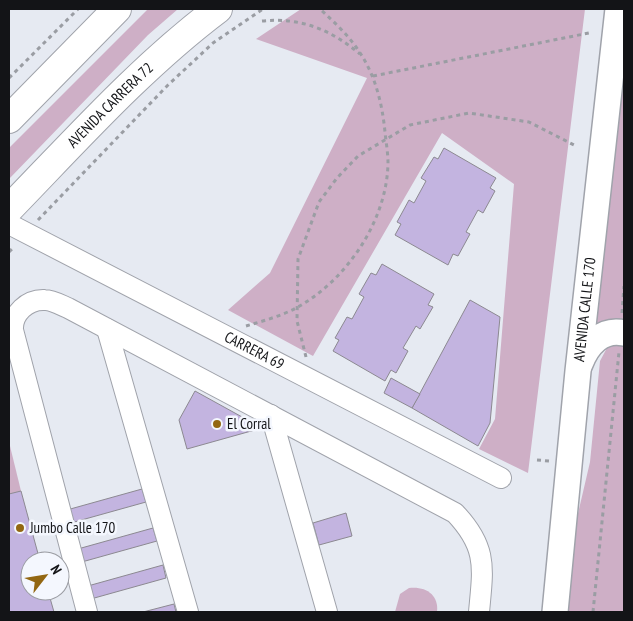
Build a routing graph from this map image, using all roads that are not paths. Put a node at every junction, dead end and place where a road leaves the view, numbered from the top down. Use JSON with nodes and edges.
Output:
{"nodes":[{"id":1,"x":117,"y":9,"type":"edge"},
{"id":2,"x":218,"y":9,"type":"edge"},
{"id":3,"x":618,"y":9,"type":"edge"},
{"id":4,"x":9,"y":119,"type":"edge"},
{"id":5,"x":9,"y":209,"type":"edge"},
{"id":6,"x":18,"y":228,"type":"edge"},
{"id":7,"x":107,"y":329,"type":"junction"},
{"id":8,"x":622,"y":332,"type":"edge"},
{"id":9,"x":578,"y":371,"type":"junction"},
{"id":10,"x":271,"y":415,"type":"junction"},
{"id":11,"x":501,"y":478,"type":"dead end"},
{"id":12,"x":88,"y":612,"type":"edge"},
{"id":13,"x":188,"y":612,"type":"edge"},
{"id":14,"x":327,"y":612,"type":"edge"},
{"id":15,"x":479,"y":612,"type":"edge"},
{"id":16,"x":555,"y":612,"type":"edge"}],
"edges":[{"from":1,"to":4,"type":"highway"},
{"from":2,"to":5,"type":"highway","name":"AVENIDA CARRERA 72"},
{"from":3,"to":9,"type":"main road","name":"AVENIDA CALLE 170"},
{"from":6,"to":11,"type":"street","name":"CARRERA 69"},
{"from":7,"to":10,"type":"street"},
{"from":7,"to":12,"type":"street"},
{"from":7,"to":13,"type":"street"},
{"from":8,"to":9,"type":"main road"},
{"from":9,"to":16,"type":"main road","name":"AVENIDA CALLE 170"},
{"from":10,"to":14,"type":"street"},
{"from":10,"to":15,"type":"street"}]}
